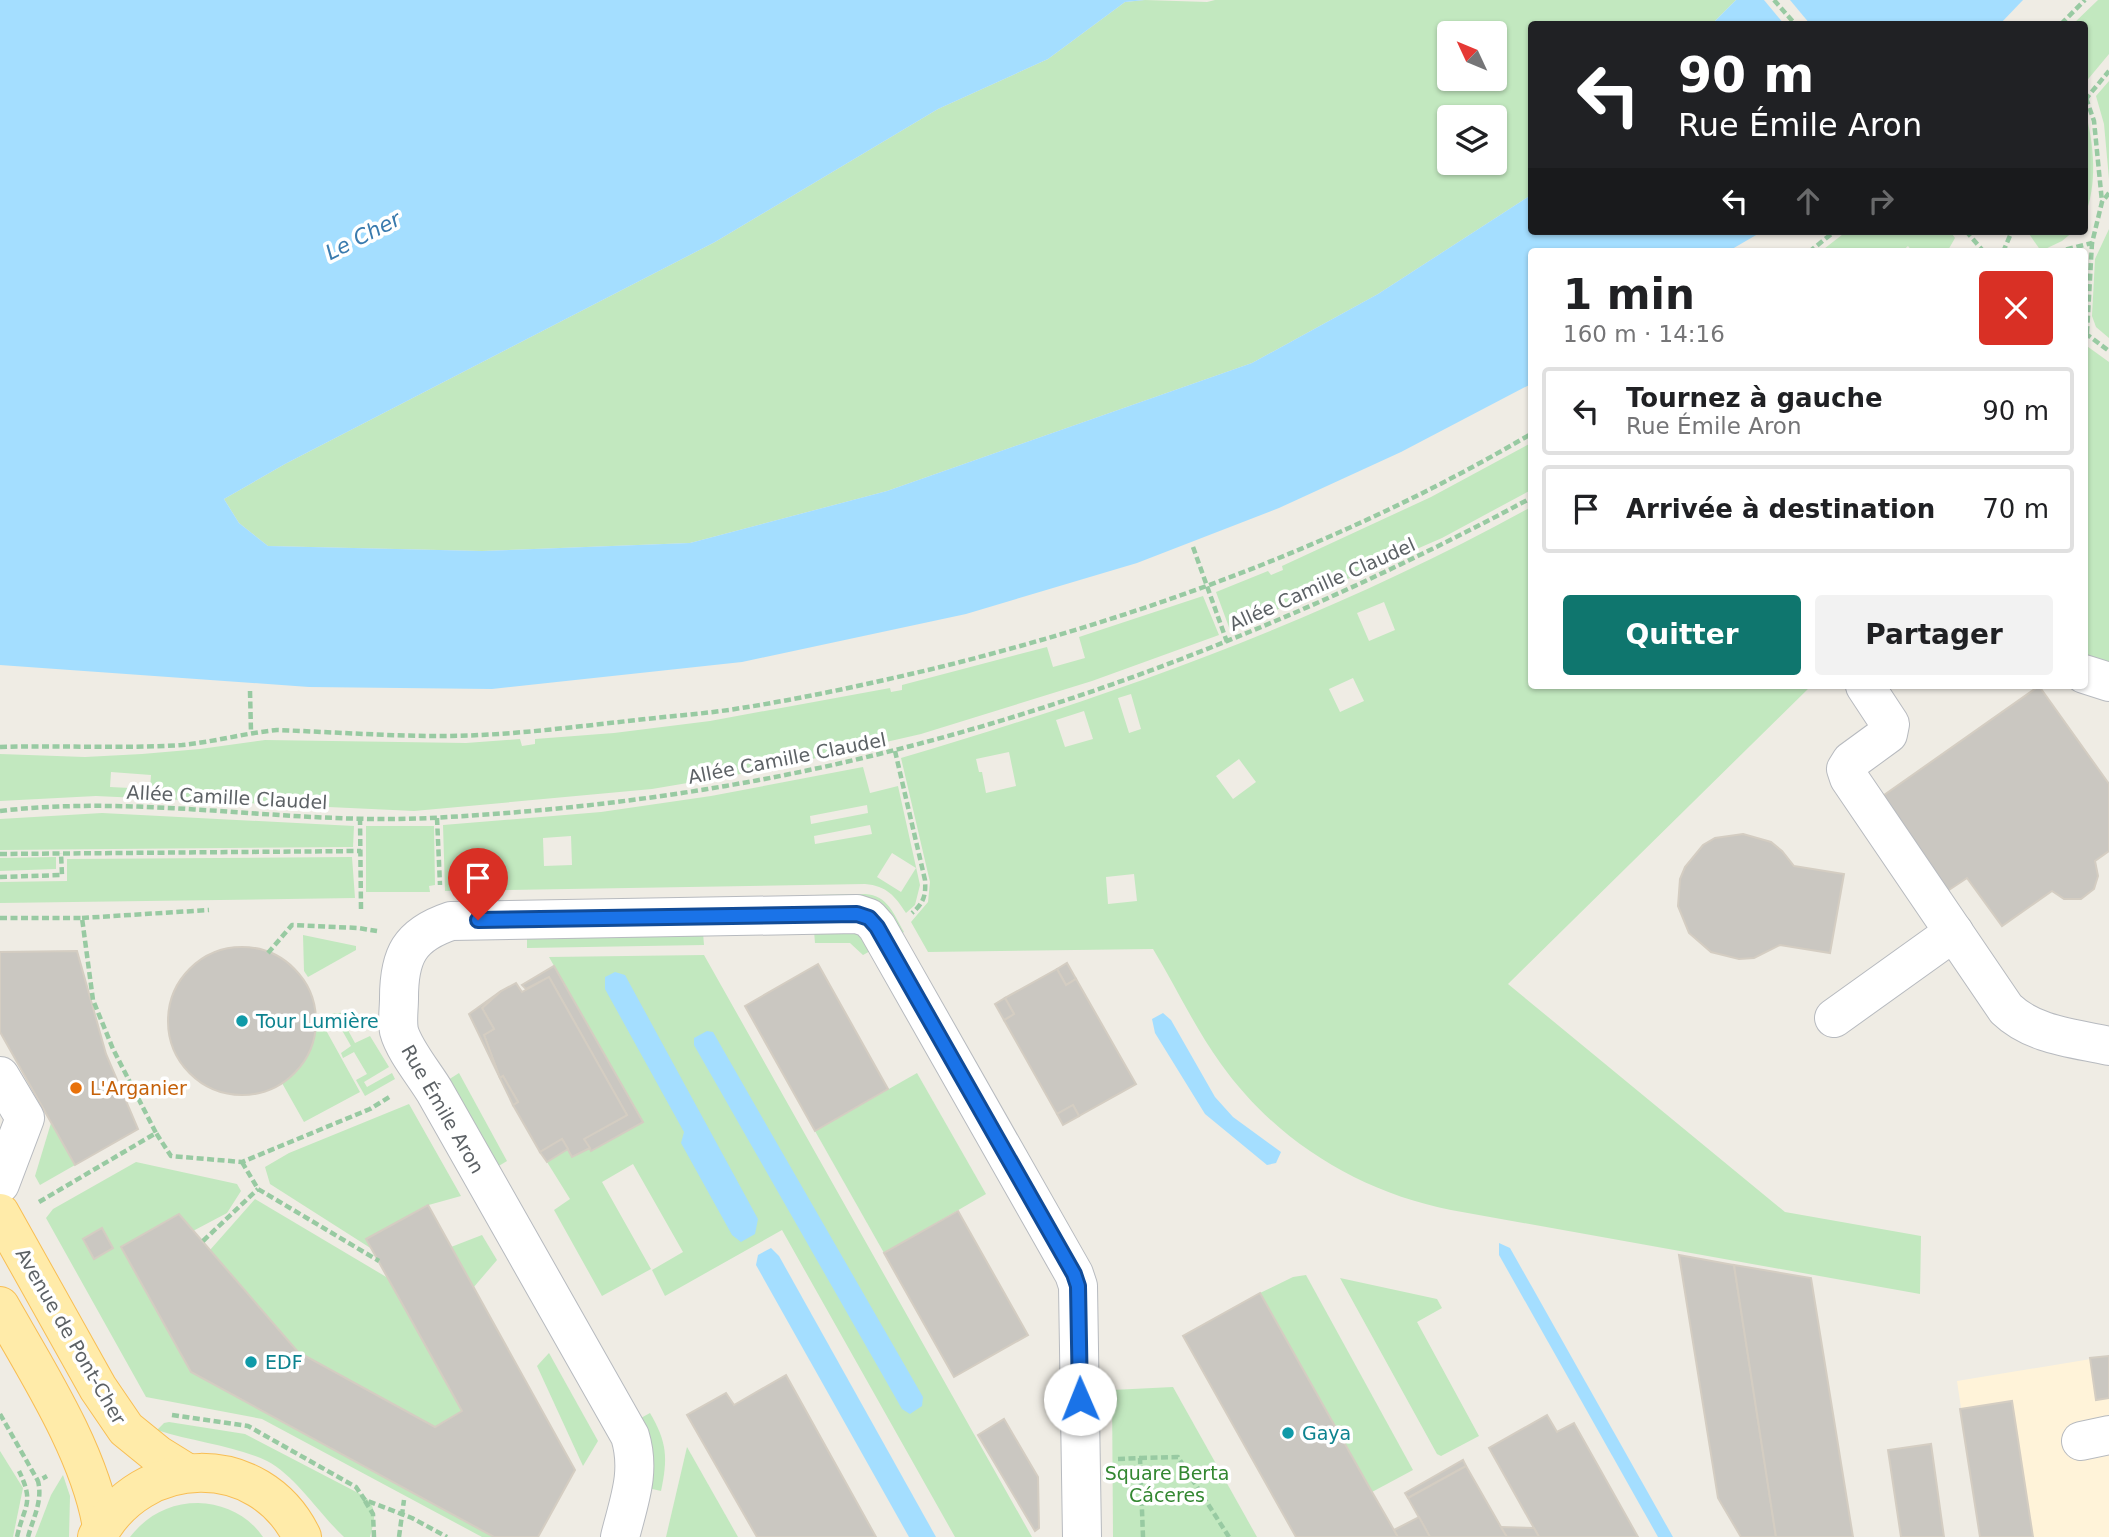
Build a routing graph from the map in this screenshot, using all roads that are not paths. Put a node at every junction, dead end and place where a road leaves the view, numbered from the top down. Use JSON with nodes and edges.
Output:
{"nodes":[{"id":1,"x":2088,"y":675,"type":"edge"},
{"id":2,"x":2109,"y":682,"type":"edge"},
{"id":3,"x":1867,"y":689,"type":"edge"},
{"id":4,"x":1954,"y":932,"type":"junction"},
{"id":5,"x":1834,"y":1018,"type":"dead end"},
{"id":6,"x":2109,"y":1046,"type":"edge"},
{"id":7,"x":0,"y":1076,"type":"edge"},
{"id":8,"x":0,"y":1184,"type":"edge"},
{"id":9,"x":0,"y":1213,"type":"edge"},
{"id":10,"x":0,"y":1306,"type":"edge"},
{"id":11,"x":187,"y":1473,"type":"junction"},
{"id":12,"x":302,"y":1529,"type":"edge"},
{"id":13,"x":100,"y":1532,"type":"edge"},
{"id":14,"x":620,"y":1537,"type":"edge"},
{"id":15,"x":1082,"y":1537,"type":"edge"}],
"edges":[{"from":1,"to":2,"type":"street"},
{"from":3,"to":4,"type":"street"},
{"from":4,"to":5,"type":"street"},
{"from":4,"to":6,"type":"street"},
{"from":7,"to":8,"type":"street"},
{"from":9,"to":11,"type":"main road","name":"Avenue de Pont-Cher"},
{"from":10,"to":13,"type":"main road"},
{"from":11,"to":12,"type":"main road"},
{"from":11,"to":13,"type":"main road"},
{"from":14,"to":15,"type":"street","name":"Rue Émile Aron"}]}
